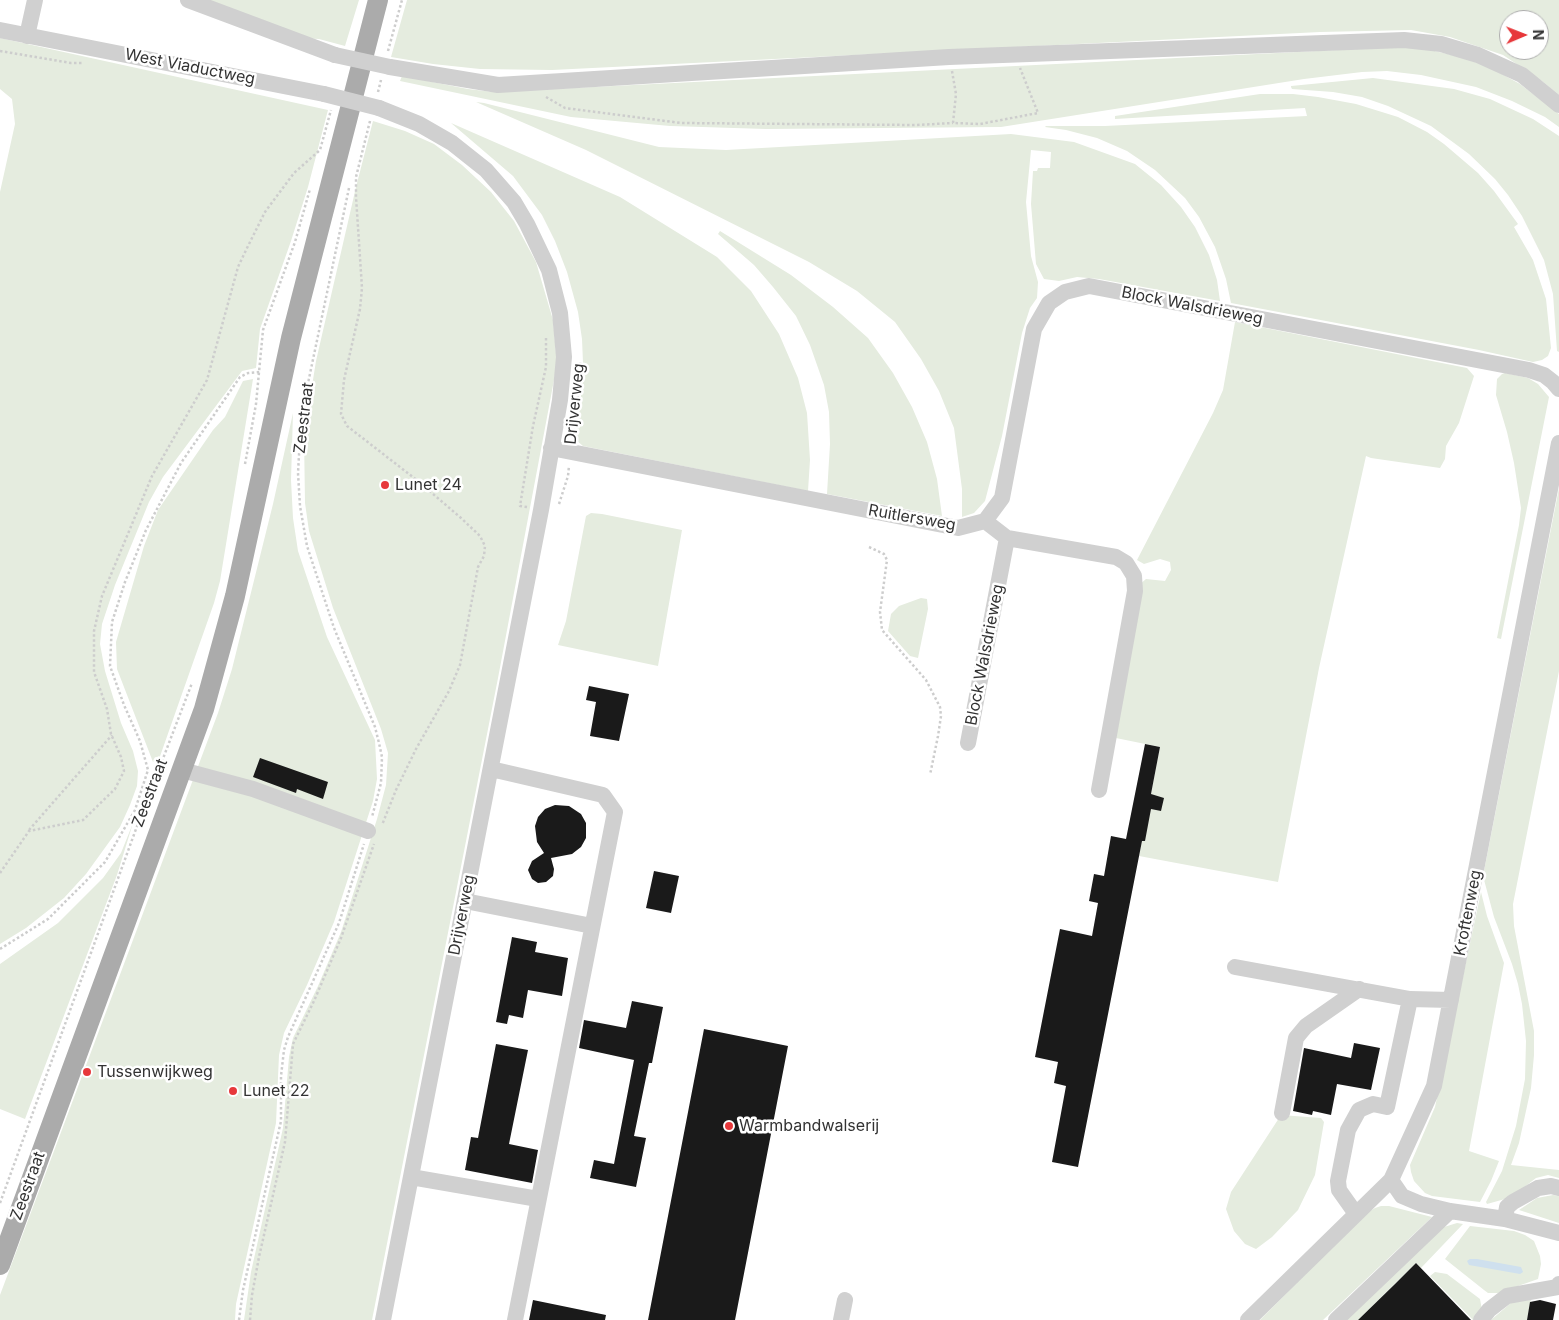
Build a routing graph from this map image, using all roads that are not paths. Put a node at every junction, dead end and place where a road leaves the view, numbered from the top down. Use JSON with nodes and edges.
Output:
{"nodes":[{"id":1,"x":36,"y":0,"type":"edge"},
{"id":2,"x":188,"y":0,"type":"edge"},
{"id":3,"x":378,"y":0,"type":"edge"},
{"id":4,"x":0,"y":30,"type":"edge"},
{"id":5,"x":27,"y":36,"type":"junction"},
{"id":6,"x":1559,"y":105,"type":"edge"},
{"id":7,"x":375,"y":108,"type":"joint"},
{"id":8,"x":1559,"y":389,"type":"edge"},
{"id":9,"x":1559,"y":443,"type":"edge"},
{"id":10,"x":551,"y":448,"type":"junction"},
{"id":11,"x":985,"y":522,"type":"junction"},
{"id":12,"x":1007,"y":538,"type":"junction"},
{"id":13,"x":968,"y":743,"type":"dead end"},
{"id":14,"x":491,"y":769,"type":"junction"},
{"id":15,"x":182,"y":770,"type":"junction"},
{"id":16,"x":1098,"y":790,"type":"dead end"},
{"id":17,"x":374,"y":834,"type":"road end"},
{"id":18,"x":465,"y":900,"type":"junction"},
{"id":19,"x":592,"y":926,"type":"junction"},
{"id":20,"x":1234,"y":967,"type":"dead end"},
{"id":21,"x":1358,"y":989,"type":"junction"},
{"id":22,"x":1410,"y":998,"type":"junction"},
{"id":23,"x":1451,"y":1000,"type":"junction"},
{"id":24,"x":1282,"y":1113,"type":"dead end"},
{"id":25,"x":410,"y":1177,"type":"junction"},
{"id":26,"x":1391,"y":1180,"type":"junction"},
{"id":27,"x":1559,"y":1188,"type":"edge"},
{"id":28,"x":538,"y":1199,"type":"junction"},
{"id":29,"x":1450,"y":1211,"type":"junction"},
{"id":30,"x":1356,"y":1214,"type":"junction"},
{"id":31,"x":1504,"y":1219,"type":"junction"},
{"id":32,"x":1559,"y":1233,"type":"edge"},
{"id":33,"x":0,"y":1265,"type":"edge"},
{"id":34,"x":1559,"y":1286,"type":"edge"},
{"id":35,"x":845,"y":1300,"type":"dead end"},
{"id":36,"x":383,"y":1320,"type":"edge"},
{"id":37,"x":515,"y":1320,"type":"edge"},
{"id":38,"x":841,"y":1320,"type":"edge"},
{"id":39,"x":1248,"y":1320,"type":"edge"},
{"id":40,"x":1336,"y":1320,"type":"edge"},
{"id":41,"x":1481,"y":1320,"type":"edge"}],
"edges":[{"from":1,"to":5,"type":"street"},
{"from":2,"to":6,"type":"street","bridge":true},
{"from":3,"to":15,"type":"main road","name":"Zeestraat"},
{"from":4,"to":5,"type":"street","name":"West Viaductweg"},
{"from":5,"to":7,"type":"street","name":"West Viaductweg","bridge":true},
{"from":7,"to":10,"type":"street","name":"Drijverweg"},
{"from":8,"to":11,"type":"street","name":"Block Walsdrieweg"},
{"from":9,"to":23,"type":"street","name":"Kroftenweg"},
{"from":10,"to":11,"type":"street","name":"Ruitlersweg"},
{"from":10,"to":14,"type":"street","name":"Drijverweg"},
{"from":11,"to":12,"type":"street"},
{"from":12,"to":13,"type":"street","name":"Block Walsdrieweg"},
{"from":12,"to":16,"type":"street"},
{"from":14,"to":18,"type":"street","name":"Drijverweg"},
{"from":14,"to":19,"type":"street"},
{"from":15,"to":17,"type":"street","name":"Zeestraat"},
{"from":15,"to":33,"type":"main road","name":"Zeestraat"},
{"from":18,"to":19,"type":"street"},
{"from":18,"to":25,"type":"street","name":"Drijverweg"},
{"from":19,"to":28,"type":"street"},
{"from":20,"to":21,"type":"street"},
{"from":21,"to":22,"type":"street"},
{"from":21,"to":24,"type":"street"},
{"from":22,"to":23,"type":"street"},
{"from":22,"to":30,"type":"street"},
{"from":23,"to":26,"type":"street","name":"Kroftenweg"},
{"from":25,"to":28,"type":"street"},
{"from":25,"to":36,"type":"street","name":"Drijverweg"},
{"from":26,"to":29,"type":"street"},
{"from":26,"to":30,"type":"street","name":"Kroftenweg"},
{"from":27,"to":31,"type":"street"},
{"from":28,"to":37,"type":"street"},
{"from":29,"to":31,"type":"street"},
{"from":29,"to":40,"type":"street"},
{"from":30,"to":39,"type":"street","name":"Kroftenweg"},
{"from":31,"to":32,"type":"street"},
{"from":34,"to":41,"type":"street"},
{"from":35,"to":38,"type":"street"}]}
